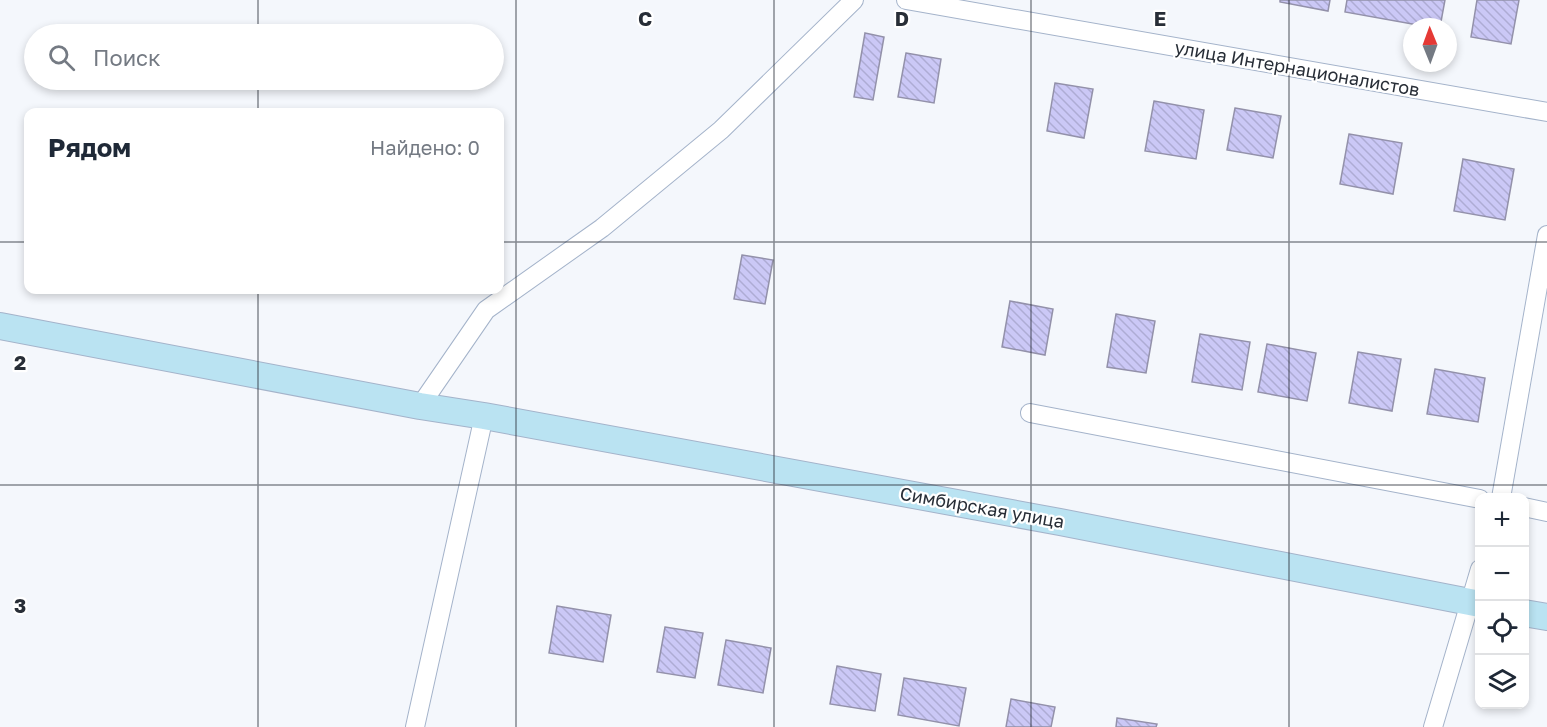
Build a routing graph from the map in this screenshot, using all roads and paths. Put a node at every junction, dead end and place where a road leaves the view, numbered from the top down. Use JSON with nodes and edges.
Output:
{"nodes":[{"id":1,"x":854,"y":0,"type":"edge"},
{"id":2,"x":906,"y":0,"type":"edge"},
{"id":3,"x":1547,"y":112,"type":"edge"},
{"id":4,"x":1547,"y":235,"type":"edge"},
{"id":5,"x":0,"y":326,"type":"edge"},
{"id":6,"x":420,"y":406,"type":"junction"},
{"id":7,"x":1030,"y":413,"type":"dead end"},
{"id":8,"x":484,"y":416,"type":"junction"},
{"id":9,"x":1502,"y":493,"type":"edge"},
{"id":10,"x":1475,"y":498,"type":"edge"},
{"id":11,"x":1529,"y":508,"type":"edge"},
{"id":12,"x":1547,"y":512,"type":"edge"},
{"id":13,"x":1474,"y":603,"type":"edge"},
{"id":14,"x":1529,"y":614,"type":"edge"},
{"id":15,"x":1547,"y":617,"type":"edge"},
{"id":16,"x":415,"y":727,"type":"edge"},
{"id":17,"x":1433,"y":727,"type":"edge"}],
"edges":[{"from":1,"to":6,"type":"street"},
{"from":2,"to":3,"type":"street","name":"улица Интернационалистов"},
{"from":4,"to":9,"type":"street"},
{"from":5,"to":6,"type":"main road","name":"Симбирская улица"},
{"from":6,"to":8,"type":"main road","name":"Симбирская улица"},
{"from":7,"to":10,"type":"street"},
{"from":8,"to":13,"type":"main road","name":"Симбирская улица"},
{"from":8,"to":16,"type":"street"},
{"from":11,"to":12,"type":"street"},
{"from":13,"to":17,"type":"street"},
{"from":14,"to":15,"type":"main road"}]}
